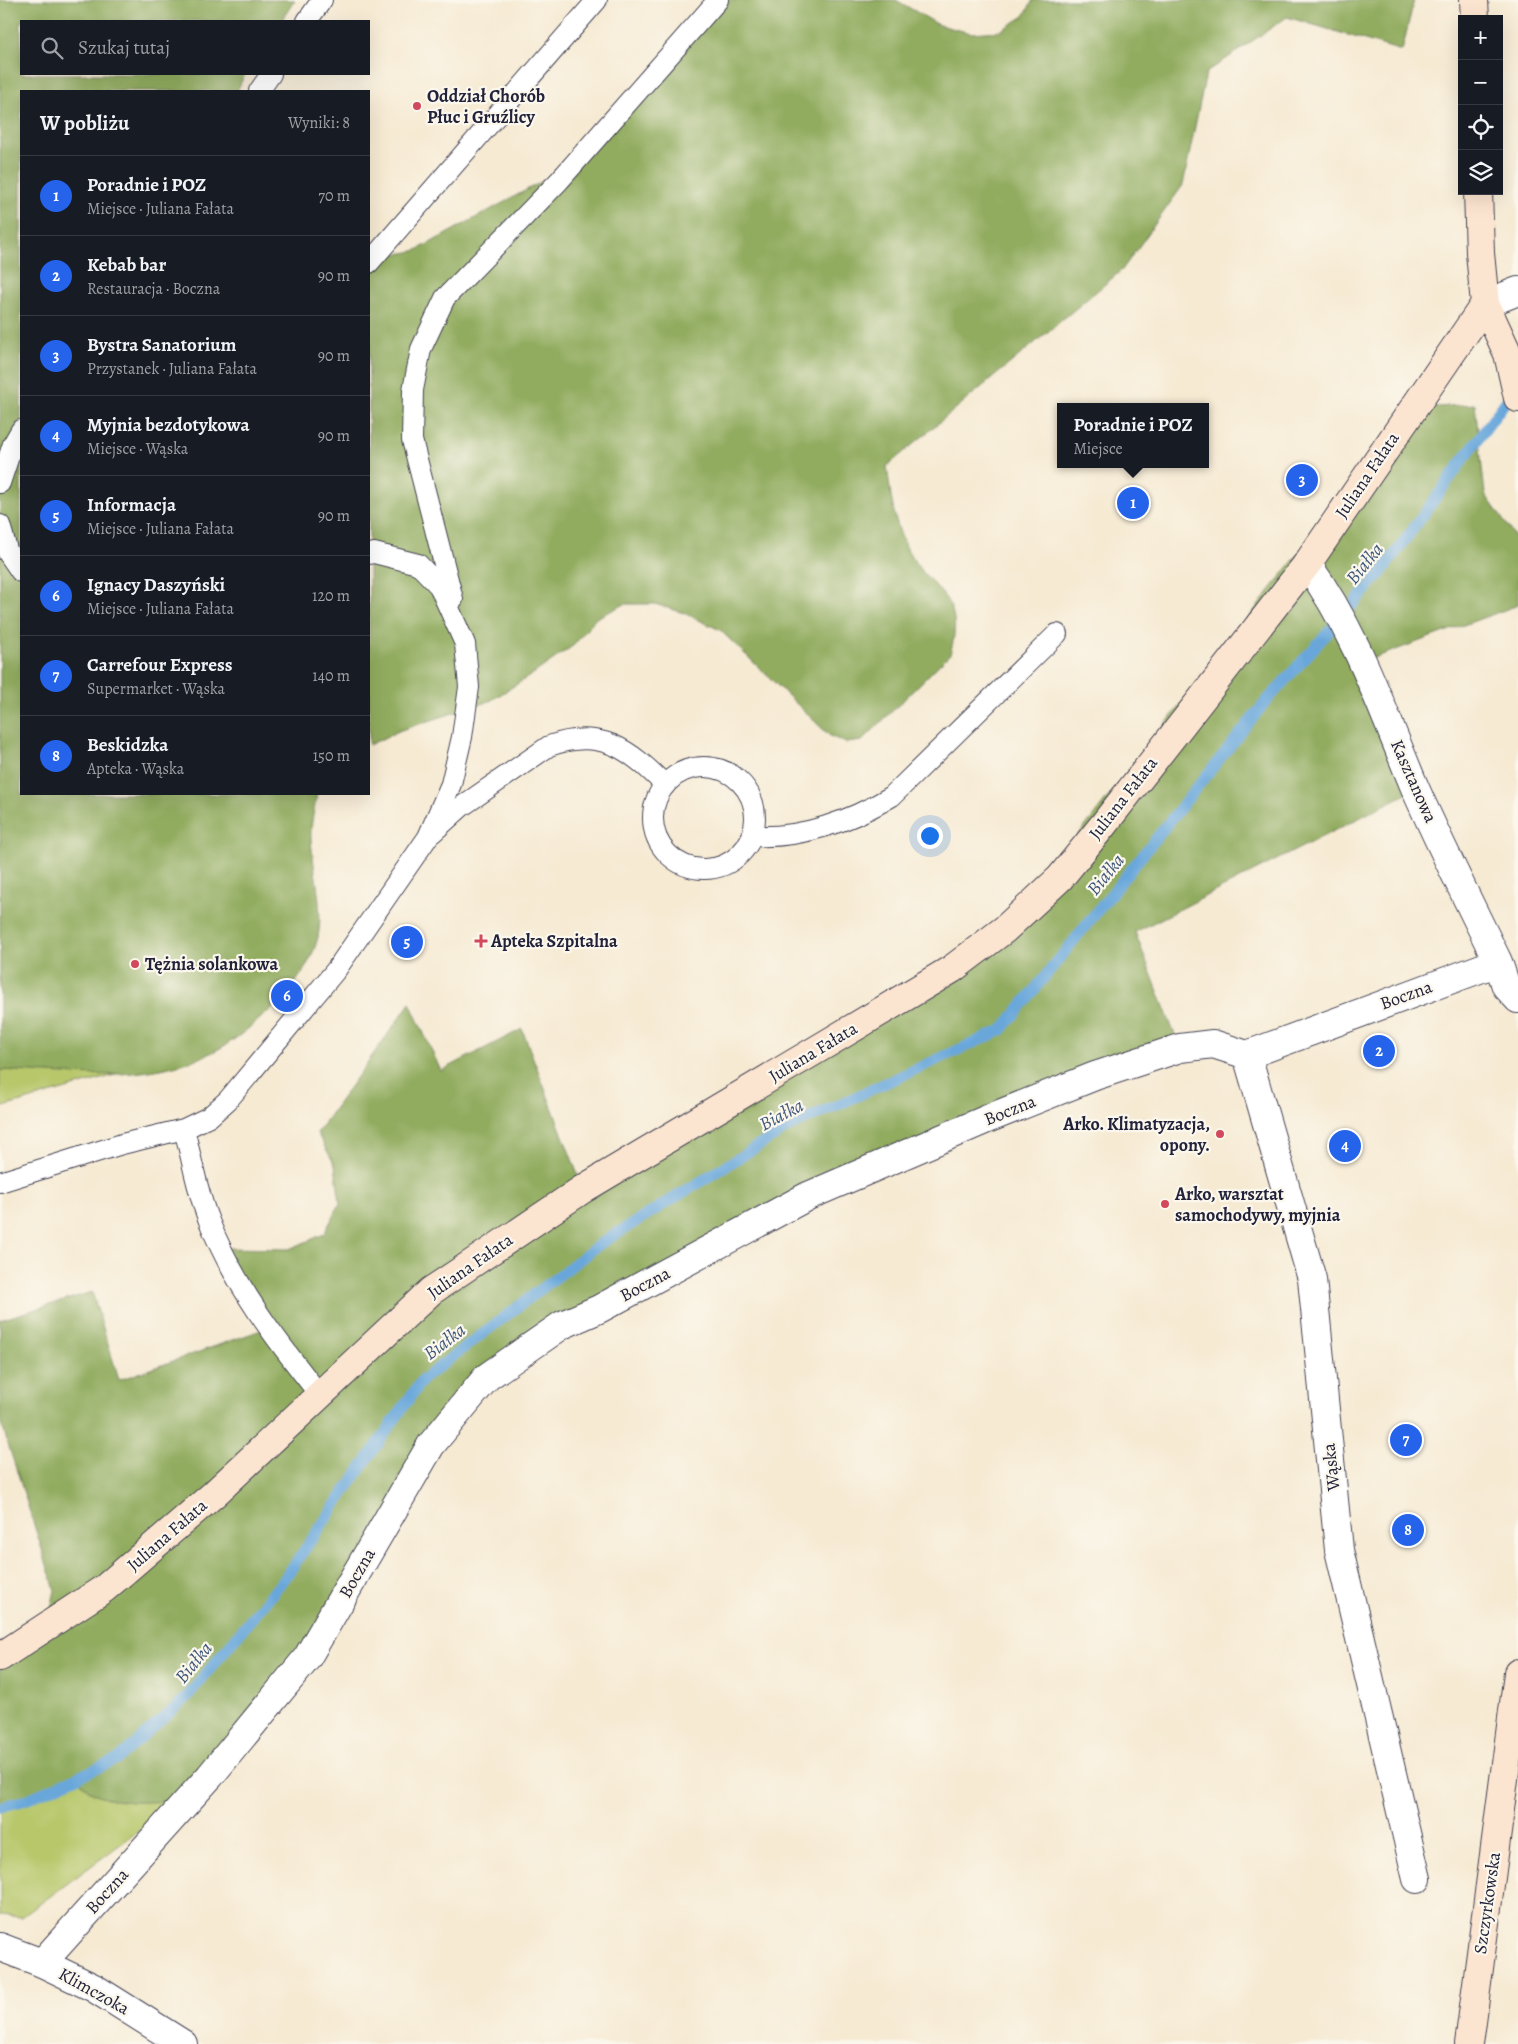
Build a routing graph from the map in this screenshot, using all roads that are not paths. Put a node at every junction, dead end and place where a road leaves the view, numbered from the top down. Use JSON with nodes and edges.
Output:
{"nodes":[{"id":1,"x":322,"y":0,"type":"edge"},
{"id":2,"x":598,"y":0,"type":"edge"},
{"id":3,"x":718,"y":0,"type":"edge"},
{"id":4,"x":1474,"y":0,"type":"edge"},
{"id":5,"x":1475,"y":15,"type":"edge"},
{"id":6,"x":308,"y":20,"type":"edge"},
{"id":7,"x":270,"y":75,"type":"edge"},
{"id":8,"x":260,"y":90,"type":"edge"},
{"id":9,"x":1478,"y":195,"type":"edge"},
{"id":10,"x":370,"y":262,"type":"edge"},
{"id":11,"x":1518,"y":291,"type":"edge"},
{"id":12,"x":1485,"y":304,"type":"junction"},
{"id":13,"x":1518,"y":398,"type":"edge"},
{"id":14,"x":20,"y":432,"type":"edge"},
{"id":15,"x":0,"y":483,"type":"edge"},
{"id":16,"x":0,"y":525,"type":"edge"},
{"id":17,"x":370,"y":554,"type":"edge"},
{"id":18,"x":1307,"y":564,"type":"junction"},
{"id":19,"x":20,"y":571,"type":"edge"},
{"id":20,"x":1057,"y":634,"type":"dead end"},
{"id":21,"x":465,"y":644,"type":"junction"},
{"id":22,"x":665,"y":784,"type":"junction"},
{"id":23,"x":752,"y":836,"type":"junction"},
{"id":24,"x":428,"y":837,"type":"junction"},
{"id":25,"x":1498,"y":962,"type":"junction"},
{"id":26,"x":1518,"y":999,"type":"edge"},
{"id":27,"x":1247,"y":1055,"type":"junction"},
{"id":28,"x":184,"y":1129,"type":"junction"},
{"id":29,"x":0,"y":1182,"type":"edge"},
{"id":30,"x":319,"y":1394,"type":"junction"},
{"id":31,"x":0,"y":1657,"type":"edge"},
{"id":32,"x":1518,"y":1673,"type":"edge"},
{"id":33,"x":1417,"y":1879,"type":"dead end"},
{"id":34,"x":0,"y":1948,"type":"edge"},
{"id":35,"x":42,"y":1963,"type":"junction"},
{"id":36,"x":183,"y":2044,"type":"edge"},
{"id":37,"x":1470,"y":2044,"type":"edge"}],
"edges":[{"from":1,"to":6,"type":"lane"},
{"from":2,"to":10,"type":"lane"},
{"from":3,"to":21,"type":"lane"},
{"from":4,"to":5,"type":"street"},
{"from":7,"to":8,"type":"lane"},
{"from":9,"to":12,"type":"street"},
{"from":11,"to":12,"type":"street"},
{"from":12,"to":13,"type":"street"},
{"from":12,"to":18,"type":"street","name":"Juliana Fałata"},
{"from":14,"to":15,"type":"lane"},
{"from":16,"to":19,"type":"lane"},
{"from":17,"to":21,"type":"lane"},
{"from":18,"to":25,"type":"street","name":"Kasztanowa"},
{"from":18,"to":30,"type":"street","name":"Juliana Fałata"},
{"from":20,"to":23,"type":"lane"},
{"from":21,"to":24,"type":"lane"},
{"from":22,"to":23,"type":"lane"},
{"from":22,"to":23,"type":"lane"},
{"from":22,"to":24,"type":"lane"},
{"from":24,"to":28,"type":"lane"},
{"from":25,"to":26,"type":"street","name":"Kasztanowa"},
{"from":25,"to":27,"type":"street","name":"Boczna"},
{"from":27,"to":33,"type":"street","name":"Wąska"},
{"from":27,"to":35,"type":"street","name":"Boczna"},
{"from":28,"to":29,"type":"lane"},
{"from":28,"to":30,"type":"lane"},
{"from":30,"to":31,"type":"street","name":"Juliana Fałata"},
{"from":32,"to":37,"type":"street","name":"Szczyrkowska"},
{"from":34,"to":35,"type":"street","name":"Klimczoka"},
{"from":35,"to":36,"type":"street","name":"Klimczoka"}]}
